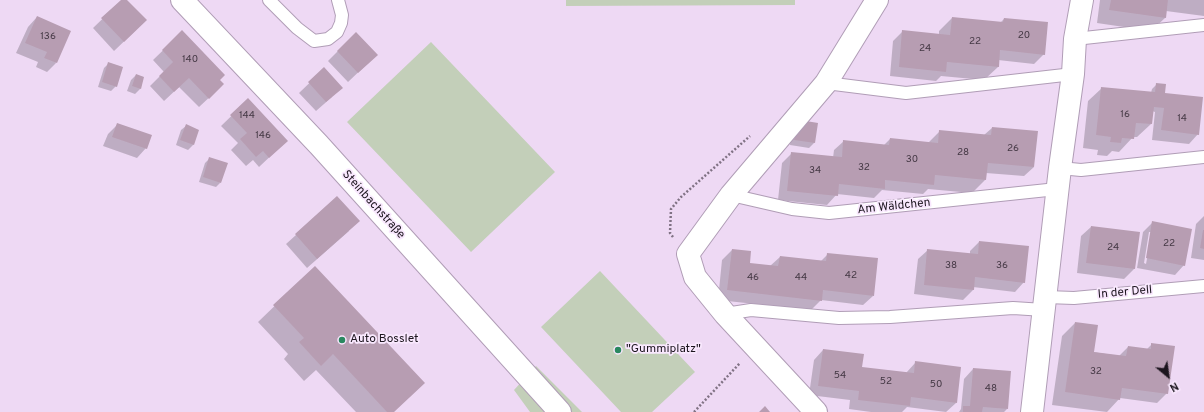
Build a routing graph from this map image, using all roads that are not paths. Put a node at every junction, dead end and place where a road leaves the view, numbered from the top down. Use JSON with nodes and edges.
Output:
{"nodes":[{"id":1,"x":182,"y":0,"type":"edge"},
{"id":2,"x":269,"y":0,"type":"edge"},
{"id":3,"x":338,"y":0,"type":"edge"},
{"id":4,"x":877,"y":0,"type":"edge"},
{"id":5,"x":1082,"y":0,"type":"edge"},
{"id":6,"x":1204,"y":25,"type":"edge"},
{"id":7,"x":1075,"y":39,"type":"junction"},
{"id":8,"x":1073,"y":74,"type":"junction"},
{"id":9,"x":826,"y":83,"type":"junction"},
{"id":10,"x":1204,"y":157,"type":"edge"},
{"id":11,"x":1058,"y":179,"type":"junction"},
{"id":12,"x":731,"y":195,"type":"junction"},
{"id":13,"x":1204,"y":286,"type":"edge"},
{"id":14,"x":1045,"y":303,"type":"junction"},
{"id":15,"x":725,"y":314,"type":"junction"},
{"id":16,"x":560,"y":412,"type":"edge"},
{"id":17,"x":816,"y":412,"type":"edge"},
{"id":18,"x":1032,"y":412,"type":"edge"}],
"edges":[{"from":1,"to":16,"type":"street","name":"Steinbachstraße"},
{"from":2,"to":3,"type":"lane"},
{"from":4,"to":9,"type":"street"},
{"from":5,"to":7,"type":"street"},
{"from":6,"to":7,"type":"lane"},
{"from":7,"to":8,"type":"street"},
{"from":8,"to":9,"type":"lane"},
{"from":8,"to":11,"type":"street"},
{"from":9,"to":12,"type":"street"},
{"from":10,"to":11,"type":"lane"},
{"from":11,"to":12,"type":"lane","name":"Am Wäldchen"},
{"from":11,"to":14,"type":"street"},
{"from":12,"to":15,"type":"street"},
{"from":13,"to":14,"type":"lane","name":"In der Dell"},
{"from":14,"to":15,"type":"lane"},
{"from":14,"to":18,"type":"street"},
{"from":15,"to":17,"type":"street"}]}
